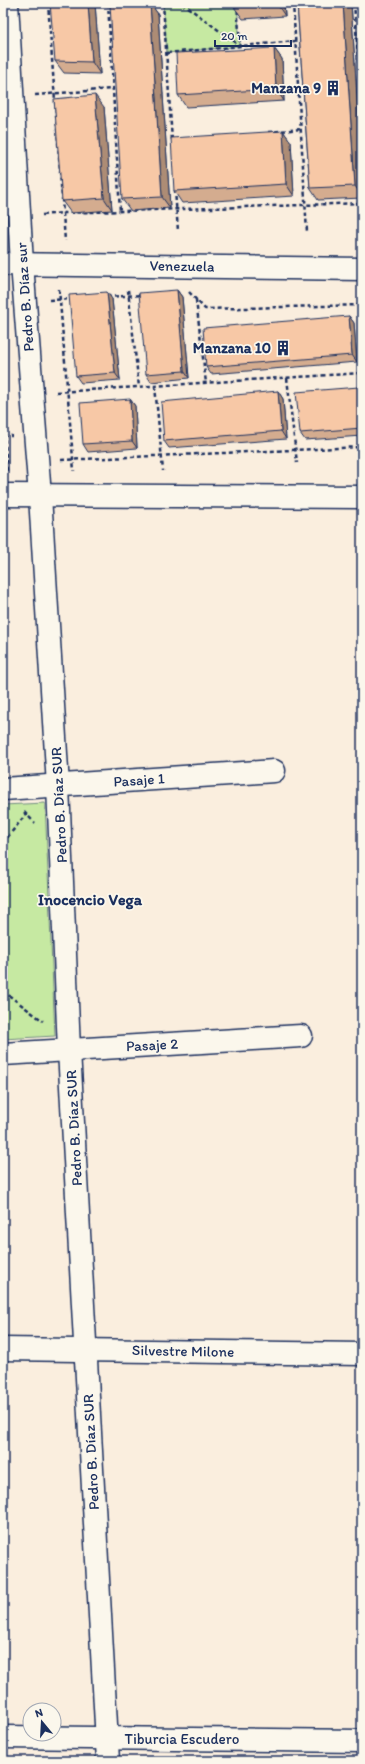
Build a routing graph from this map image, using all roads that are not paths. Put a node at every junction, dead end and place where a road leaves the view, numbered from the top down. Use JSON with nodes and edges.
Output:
{"nodes":[{"id":1,"x":7,"y":3,"type":"edge"},
{"id":2,"x":12,"y":264,"type":"edge"},
{"id":3,"x":362,"y":269,"type":"edge"},
{"id":4,"x":6,"y":495,"type":"edge"},
{"id":5,"x":40,"y":496,"type":"junction"},
{"id":6,"x":362,"y":497,"type":"edge"},
{"id":7,"x":274,"y":772,"type":"dead end"},
{"id":8,"x":58,"y":786,"type":"junction"},
{"id":9,"x":3,"y":789,"type":"edge"},
{"id":10,"x":301,"y":1036,"type":"dead end"},
{"id":11,"x":69,"y":1050,"type":"junction"},
{"id":12,"x":3,"y":1054,"type":"edge"},
{"id":13,"x":3,"y":1349,"type":"edge"},
{"id":14,"x":86,"y":1349,"type":"junction"},
{"id":15,"x":362,"y":1354,"type":"edge"},
{"id":16,"x":3,"y":1737,"type":"edge"},
{"id":17,"x":106,"y":1738,"type":"junction"},
{"id":18,"x":362,"y":1740,"type":"edge"},
{"id":19,"x":108,"y":1761,"type":"edge"}],
"edges":[{"from":1,"to":2,"type":"street","name":"Pedro B. Díaz sur"},
{"from":2,"to":3,"type":"street","name":"Venezuela"},
{"from":2,"to":5,"type":"street","name":"Pedro B. Díaz sur"},
{"from":4,"to":5,"type":"street"},
{"from":5,"to":6,"type":"street"},
{"from":5,"to":8,"type":"street","name":"Pedro B. Díaz SUR"},
{"from":7,"to":8,"type":"street","name":"Pasaje 1"},
{"from":8,"to":9,"type":"street","name":"Pasaje 1"},
{"from":8,"to":11,"type":"street","name":"Pedro B. Díaz SUR"},
{"from":10,"to":11,"type":"street","name":"Pasaje 2"},
{"from":11,"to":12,"type":"street","name":"Pasaje 2"},
{"from":11,"to":14,"type":"street","name":"Pedro B. Díaz SUR"},
{"from":13,"to":14,"type":"street","name":"Silvestre Milone"},
{"from":14,"to":15,"type":"street","name":"Silvestre Milone"},
{"from":14,"to":17,"type":"street","name":"Pedro B. Díaz SUR"},
{"from":16,"to":17,"type":"street","name":"Tiburcia Escudero"},
{"from":17,"to":18,"type":"street","name":"Tiburcia Escudero"},
{"from":17,"to":19,"type":"street","name":"Pedro B. Díaz SUR"}]}
